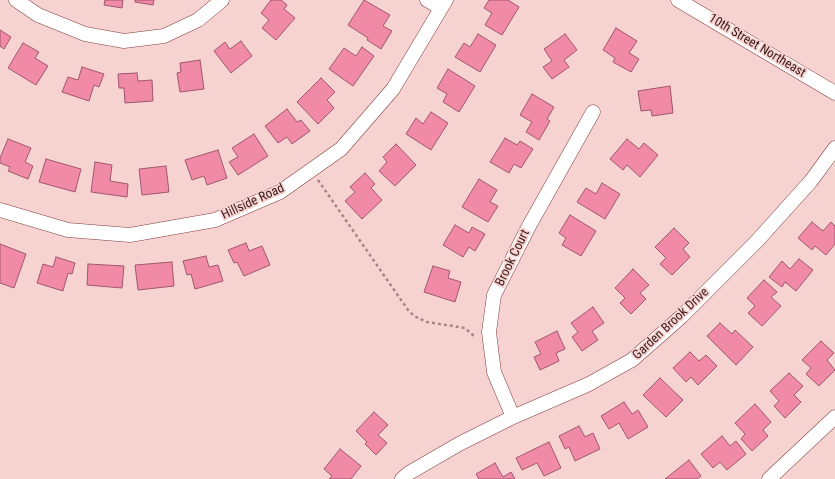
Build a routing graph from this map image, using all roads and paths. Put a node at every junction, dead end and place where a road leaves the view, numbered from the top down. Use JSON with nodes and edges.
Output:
{"nodes":[{"id":1,"x":16,"y":0,"type":"edge"},
{"id":2,"x":222,"y":0,"type":"edge"},
{"id":3,"x":427,"y":0,"type":"edge"},
{"id":4,"x":678,"y":0,"type":"edge"},
{"id":5,"x":443,"y":4,"type":"edge"},
{"id":6,"x":835,"y":93,"type":"edge"},
{"id":7,"x":593,"y":112,"type":"dead end"},
{"id":8,"x":835,"y":148,"type":"edge"},
{"id":9,"x":311,"y":170,"type":"junction"},
{"id":10,"x":0,"y":210,"type":"edge"},
{"id":11,"x":476,"y":338,"type":"dead end"},
{"id":12,"x":513,"y":417,"type":"junction"},
{"id":13,"x":835,"y":417,"type":"edge"},
{"id":14,"x":402,"y":479,"type":"edge"},
{"id":15,"x":769,"y":479,"type":"edge"}],
"edges":[{"from":1,"to":2,"type":"street"},
{"from":3,"to":5,"type":"street"},
{"from":4,"to":6,"type":"street","name":"10th Street Northeast"},
{"from":5,"to":9,"type":"street","name":"Hillside Road"},
{"from":7,"to":12,"type":"street","name":"Brook Court"},
{"from":8,"to":12,"type":"street","name":"Garden Brook Drive"},
{"from":9,"to":10,"type":"street","name":"Hillside Road"},
{"from":9,"to":11,"type":"path"},
{"from":12,"to":14,"type":"street","name":"Garden Brook Drive"},
{"from":13,"to":15,"type":"street"}]}
